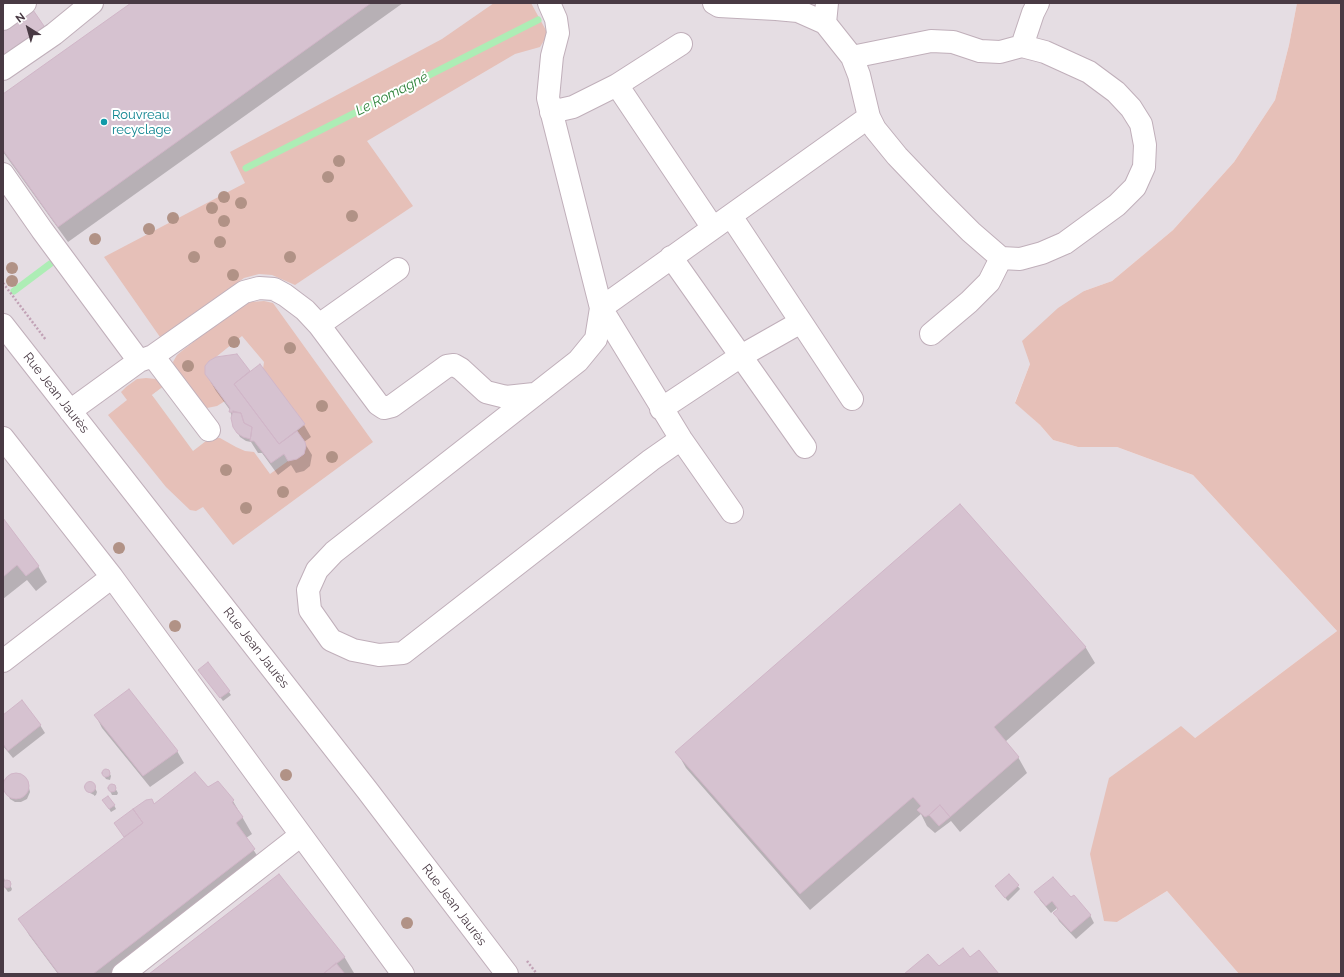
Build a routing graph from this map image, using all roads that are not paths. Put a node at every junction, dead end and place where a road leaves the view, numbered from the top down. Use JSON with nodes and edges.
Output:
{"nodes":[{"id":1,"x":25,"y":3,"type":"edge"},
{"id":2,"x":92,"y":3,"type":"edge"},
{"id":3,"x":549,"y":3,"type":"edge"},
{"id":4,"x":714,"y":3,"type":"edge"},
{"id":5,"x":1038,"y":3,"type":"edge"},
{"id":6,"x":826,"y":13,"type":"edge"},
{"id":7,"x":3,"y":19,"type":"edge"},
{"id":8,"x":681,"y":44,"type":"dead end"},
{"id":9,"x":1022,"y":46,"type":"junction"},
{"id":10,"x":852,"y":57,"type":"junction"},
{"id":11,"x":3,"y":69,"type":"edge"},
{"id":12,"x":617,"y":85,"type":"junction"},
{"id":13,"x":551,"y":112,"type":"junction"},
{"id":14,"x":869,"y":117,"type":"junction"},
{"id":15,"x":3,"y":174,"type":"edge"},
{"id":16,"x":722,"y":222,"type":"junction"},
{"id":17,"x":671,"y":257,"type":"junction"},
{"id":18,"x":1001,"y":258,"type":"junction"},
{"id":19,"x":398,"y":269,"type":"dead end"},
{"id":20,"x":601,"y":308,"type":"junction"},
{"id":21,"x":800,"y":322,"type":"junction"},
{"id":22,"x":3,"y":325,"type":"edge"},
{"id":23,"x":319,"y":325,"type":"junction"},
{"id":24,"x":931,"y":334,"type":"dead end"},
{"id":25,"x":741,"y":356,"type":"junction"},
{"id":26,"x":146,"y":358,"type":"junction"},
{"id":27,"x":534,"y":394,"type":"junction"},
{"id":28,"x":852,"y":399,"type":"dead end"},
{"id":29,"x":661,"y":409,"type":"junction"},
{"id":30,"x":70,"y":411,"type":"junction"},
{"id":31,"x":209,"y":430,"type":"dead end"},
{"id":32,"x":3,"y":438,"type":"edge"},
{"id":33,"x":681,"y":439,"type":"junction"},
{"id":34,"x":805,"y":447,"type":"dead end"},
{"id":35,"x":732,"y":512,"type":"dead end"},
{"id":36,"x":112,"y":577,"type":"junction"},
{"id":37,"x":3,"y":661,"type":"edge"},
{"id":38,"x":302,"y":835,"type":"junction"},
{"id":39,"x":123,"y":974,"type":"edge"},
{"id":40,"x":403,"y":974,"type":"edge"},
{"id":41,"x":507,"y":974,"type":"edge"}],
"edges":[{"from":1,"to":7,"type":"street"},
{"from":2,"to":11,"type":"street"},
{"from":3,"to":13,"type":"street"},
{"from":4,"to":6,"type":"street"},
{"from":5,"to":9,"type":"street"},
{"from":6,"to":10,"type":"street"},
{"from":8,"to":12,"type":"street"},
{"from":9,"to":10,"type":"street"},
{"from":9,"to":18,"type":"street"},
{"from":10,"to":14,"type":"street"},
{"from":12,"to":13,"type":"street"},
{"from":12,"to":16,"type":"street"},
{"from":13,"to":20,"type":"street"},
{"from":14,"to":16,"type":"street"},
{"from":14,"to":18,"type":"street"},
{"from":15,"to":26,"type":"street"},
{"from":16,"to":17,"type":"street"},
{"from":16,"to":21,"type":"street"},
{"from":17,"to":20,"type":"street"},
{"from":17,"to":25,"type":"street"},
{"from":18,"to":24,"type":"street"},
{"from":19,"to":23,"type":"street"},
{"from":20,"to":27,"type":"street"},
{"from":20,"to":29,"type":"street"},
{"from":21,"to":25,"type":"street"},
{"from":21,"to":28,"type":"street"},
{"from":22,"to":30,"type":"street","name":"Rue Jean Jaurès"},
{"from":23,"to":26,"type":"street"},
{"from":23,"to":27,"type":"street"},
{"from":25,"to":29,"type":"street"},
{"from":25,"to":34,"type":"street"},
{"from":26,"to":30,"type":"street"},
{"from":26,"to":31,"type":"street"},
{"from":27,"to":33,"type":"street"},
{"from":29,"to":33,"type":"street"},
{"from":30,"to":41,"type":"street","name":"Rue Jean Jaurès"},
{"from":32,"to":36,"type":"street"},
{"from":33,"to":35,"type":"street"},
{"from":36,"to":37,"type":"street"},
{"from":36,"to":38,"type":"street"},
{"from":38,"to":39,"type":"street"},
{"from":38,"to":40,"type":"street"}]}
